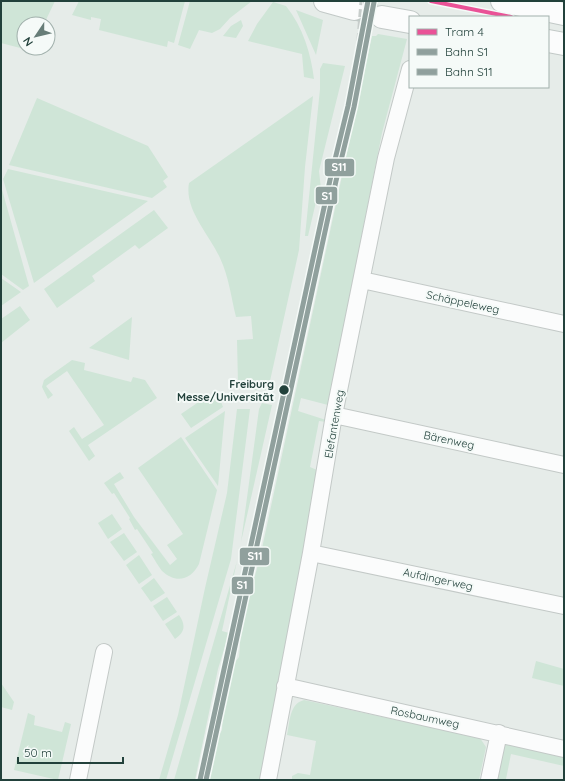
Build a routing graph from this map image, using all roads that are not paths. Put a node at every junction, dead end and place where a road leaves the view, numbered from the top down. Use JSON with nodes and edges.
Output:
{"nodes":[{"id":1,"x":325,"y":1,"type":"edge"},
{"id":2,"x":502,"y":1,"type":"edge"},
{"id":3,"x":354,"y":9,"type":"tunnel mouth"},
{"id":4,"x":564,"y":14,"type":"edge"},
{"id":5,"x":382,"y":17,"type":"tunnel mouth"},
{"id":6,"x":409,"y":22,"type":"edge"},
{"id":7,"x":549,"y":41,"type":"edge"},
{"id":8,"x":564,"y":44,"type":"edge"},
{"id":9,"x":409,"y":73,"type":"edge"},
{"id":10,"x":362,"y":280,"type":"junction"},
{"id":11,"x":564,"y":324,"type":"edge"},
{"id":12,"x":334,"y":415,"type":"junction"},
{"id":13,"x":564,"y":465,"type":"edge"},
{"id":14,"x":311,"y":553,"type":"junction"},
{"id":15,"x":564,"y":606,"type":"edge"},
{"id":16,"x":104,"y":652,"type":"dead end"},
{"id":17,"x":285,"y":686,"type":"junction"},
{"id":18,"x":499,"y":733,"type":"junction"},
{"id":19,"x":564,"y":749,"type":"edge"},
{"id":20,"x":78,"y":780,"type":"edge"},
{"id":21,"x":268,"y":780,"type":"edge"},
{"id":22,"x":489,"y":780,"type":"edge"}],
"edges":[{"from":1,"to":3,"type":"main road"},
{"from":2,"to":4,"type":"main road"},
{"from":5,"to":6,"type":"main road"},
{"from":7,"to":8,"type":"main road"},
{"from":9,"to":10,"type":"street","name":"Elefantenweg"},
{"from":10,"to":11,"type":"street","name":"Schäppeleweg"},
{"from":10,"to":12,"type":"street","name":"Elefantenweg"},
{"from":12,"to":13,"type":"street","name":"Bärenweg"},
{"from":12,"to":14,"type":"street","name":"Elefantenweg"},
{"from":14,"to":15,"type":"street","name":"Aufdingerweg"},
{"from":14,"to":17,"type":"street","name":"Elefantenweg"},
{"from":16,"to":20,"type":"street"},
{"from":17,"to":18,"type":"street","name":"Rosbaumweg"},
{"from":17,"to":21,"type":"street","name":"Elefantenweg"},
{"from":18,"to":19,"type":"street","name":"Rosbaumweg"},
{"from":18,"to":22,"type":"street"}]}
